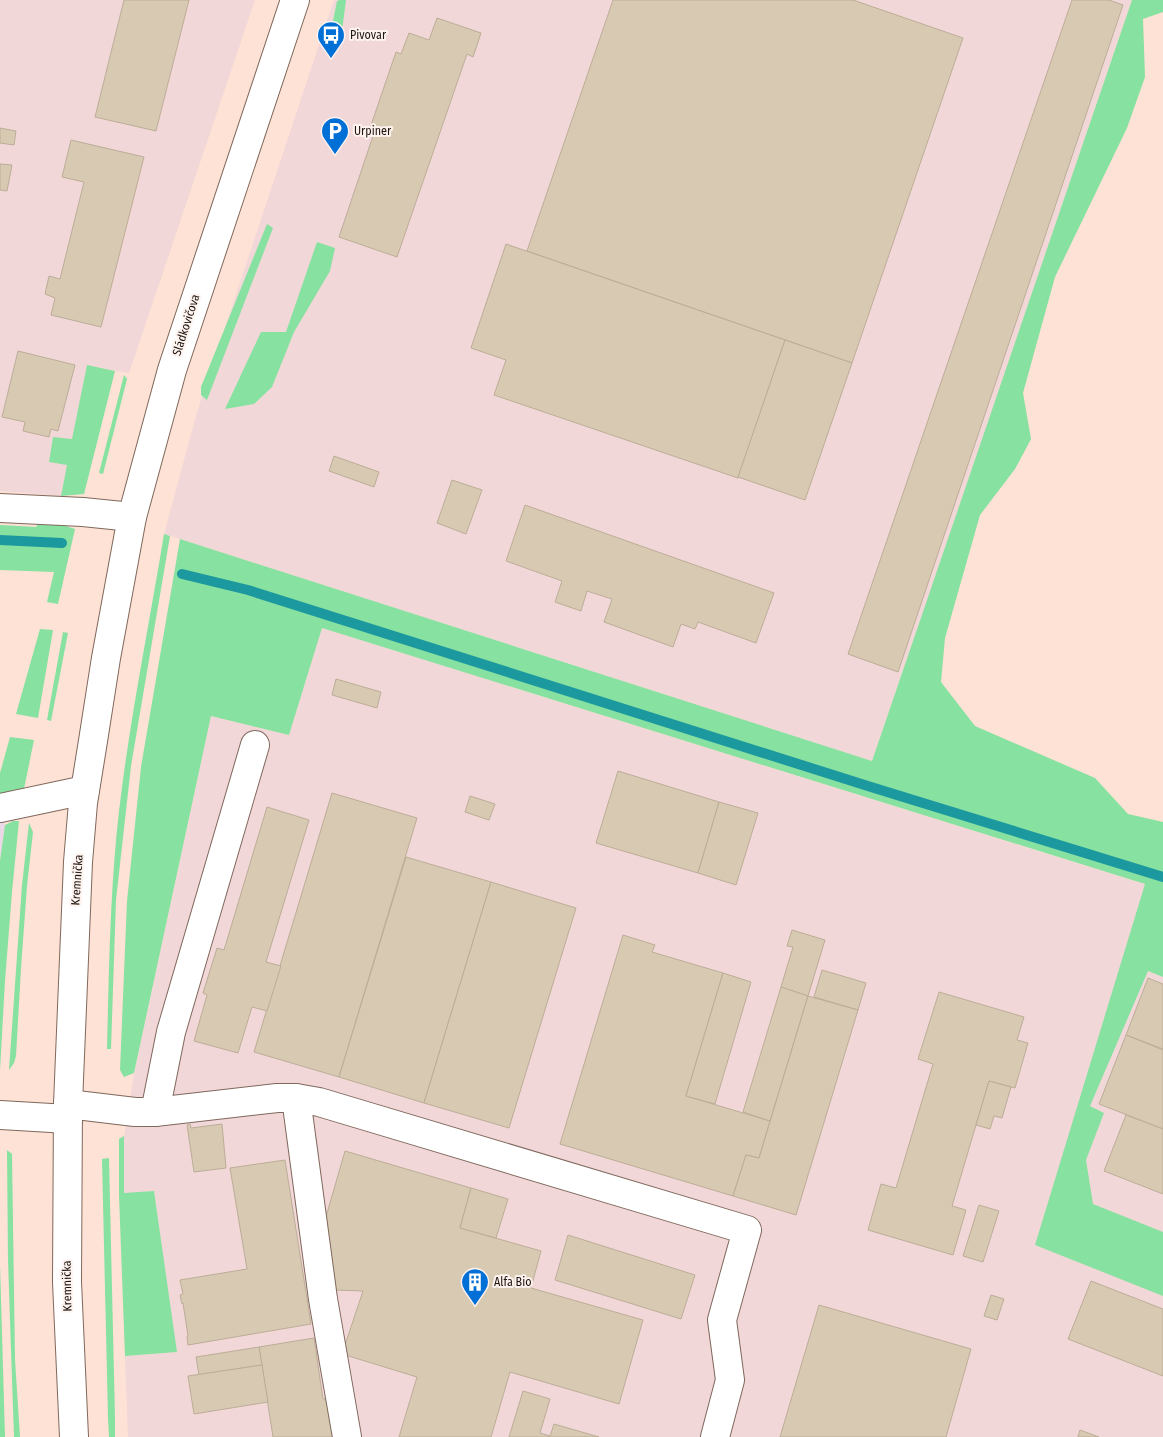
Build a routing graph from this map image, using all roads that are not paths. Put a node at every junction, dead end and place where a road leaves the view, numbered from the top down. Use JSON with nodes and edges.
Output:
{"nodes":[{"id":1,"x":295,"y":0,"type":"edge"},
{"id":2,"x":0,"y":508,"type":"edge"},
{"id":3,"x":132,"y":517,"type":"junction"},
{"id":4,"x":106,"y":658,"type":"joint"},
{"id":5,"x":255,"y":744,"type":"dead end"},
{"id":6,"x":85,"y":790,"type":"junction"},
{"id":7,"x":0,"y":808,"type":"edge"},
{"id":8,"x":296,"y":1098,"type":"junction"},
{"id":9,"x":68,"y":1112,"type":"junction"},
{"id":10,"x":160,"y":1112,"type":"junction"},
{"id":11,"x":0,"y":1115,"type":"edge"},
{"id":12,"x":74,"y":1437,"type":"edge"},
{"id":13,"x":347,"y":1437,"type":"edge"},
{"id":14,"x":715,"y":1437,"type":"edge"}],
"edges":[{"from":1,"to":3,"type":"main road","name":"Sládkovičova"},
{"from":2,"to":3,"type":"main road"},
{"from":3,"to":4,"type":"main road","name":"Sládkovičova"},
{"from":4,"to":6,"type":"main road","name":"Kremnička"},
{"from":5,"to":10,"type":"main road"},
{"from":6,"to":7,"type":"main road"},
{"from":6,"to":9,"type":"main road","name":"Kremnička"},
{"from":8,"to":10,"type":"main road"},
{"from":8,"to":13,"type":"main road"},
{"from":8,"to":14,"type":"main road"},
{"from":9,"to":10,"type":"main road"},
{"from":9,"to":11,"type":"main road"},
{"from":9,"to":12,"type":"main road","name":"Kremnička"}]}
